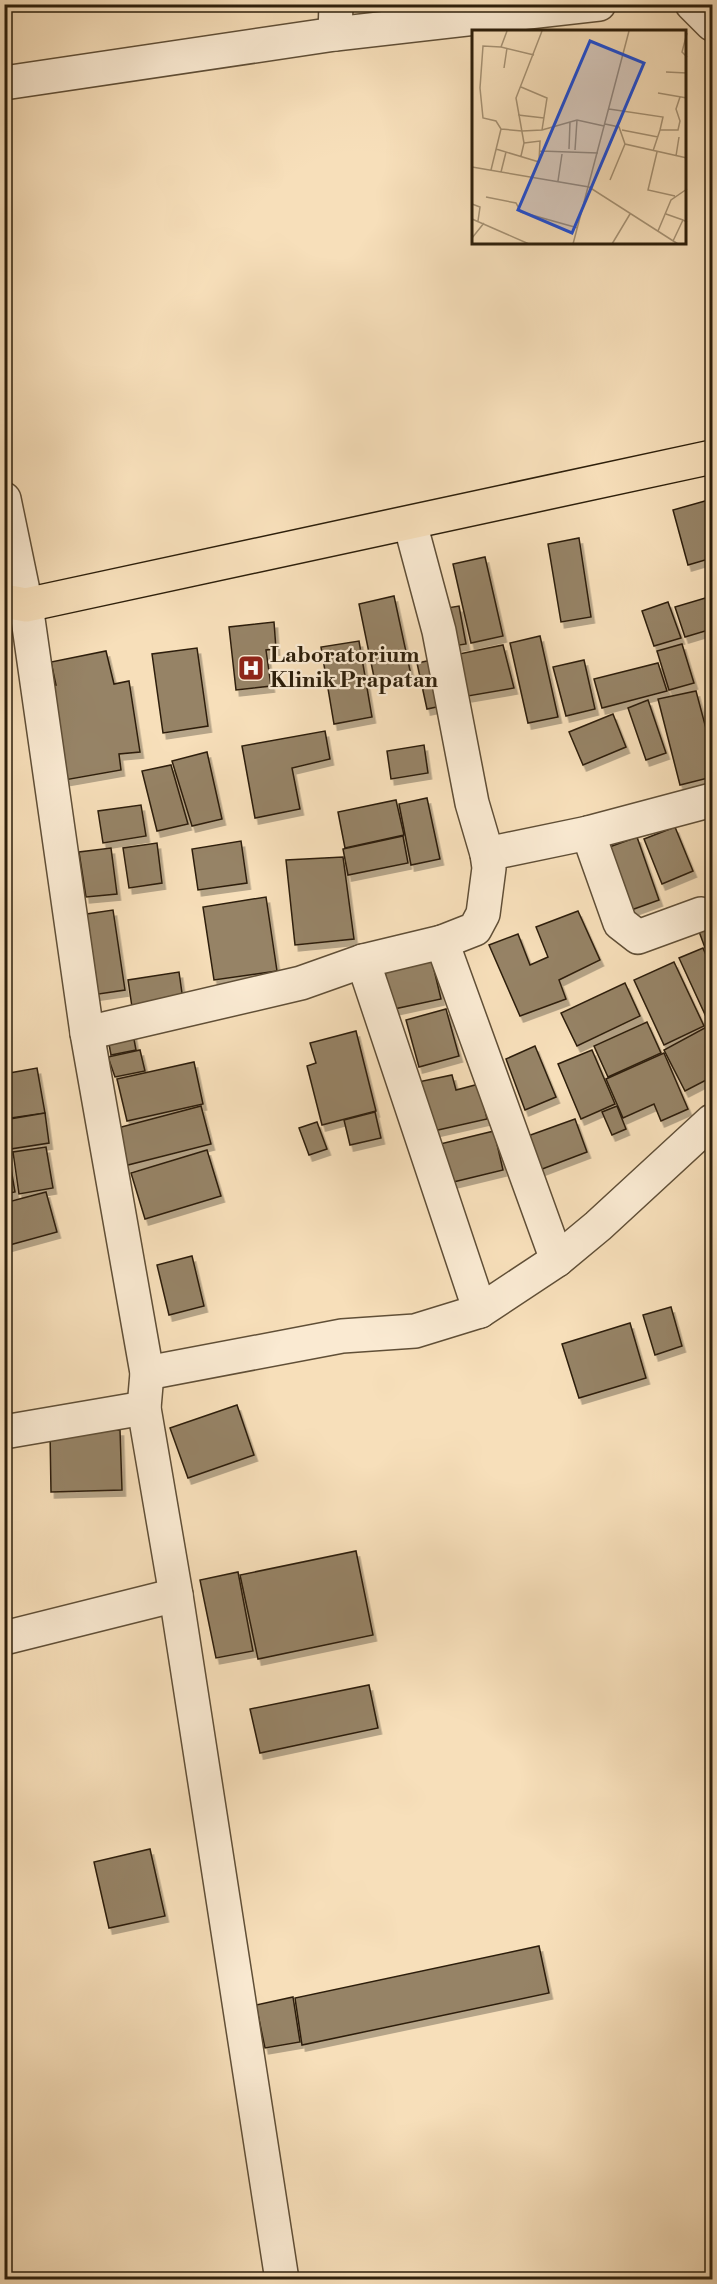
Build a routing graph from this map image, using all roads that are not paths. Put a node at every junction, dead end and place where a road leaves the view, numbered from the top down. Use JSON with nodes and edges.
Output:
{"nodes":[{"id":1,"x":599,"y":4,"type":"edge"},
{"id":2,"x":692,"y":4,"type":"edge"},
{"id":3,"x":336,"y":19,"type":"edge"},
{"id":4,"x":712,"y":24,"type":"edge"},
{"id":5,"x":4,"y":83,"type":"edge"},
{"id":6,"x":712,"y":457,"type":"edge"},
{"id":7,"x":4,"y":499,"type":"edge"},
{"id":8,"x":410,"y":522,"type":"junction"},
{"id":9,"x":15,"y":603,"type":"edge"},
{"id":10,"x":712,"y":800,"type":"edge"},
{"id":11,"x":588,"y":833,"type":"junction"},
{"id":12,"x":487,"y":854,"type":"junction"},
{"id":13,"x":701,"y":914,"type":"dead end"},
{"id":14,"x":442,"y":942,"type":"junction"},
{"id":15,"x":363,"y":961,"type":"junction"},
{"id":16,"x":87,"y":1033,"type":"junction"},
{"id":17,"x":712,"y":1121,"type":"edge"},
{"id":18,"x":557,"y":1260,"type":"junction"},
{"id":19,"x":480,"y":1311,"type":"junction"},
{"id":20,"x":147,"y":1373,"type":"junction"},
{"id":21,"x":144,"y":1408,"type":"junction"},
{"id":22,"x":4,"y":1432,"type":"edge"},
{"id":23,"x":176,"y":1595,"type":"junction"},
{"id":24,"x":4,"y":1638,"type":"edge"},
{"id":25,"x":282,"y":2280,"type":"edge"}],
"edges":[{"from":1,"to":3,"type":"street"},
{"from":2,"to":4,"type":"street"},
{"from":3,"to":5,"type":"street"},
{"from":6,"to":8,"type":"main road"},
{"from":7,"to":9,"type":"street"},
{"from":8,"to":9,"type":"main road"},
{"from":8,"to":12,"type":"street"},
{"from":9,"to":16,"type":"street"},
{"from":10,"to":11,"type":"street"},
{"from":11,"to":12,"type":"street"},
{"from":11,"to":13,"type":"street"},
{"from":12,"to":14,"type":"street"},
{"from":14,"to":15,"type":"street"},
{"from":14,"to":18,"type":"street"},
{"from":15,"to":16,"type":"street"},
{"from":15,"to":19,"type":"street"},
{"from":16,"to":20,"type":"street"},
{"from":17,"to":18,"type":"street"},
{"from":18,"to":19,"type":"street"},
{"from":19,"to":20,"type":"street"},
{"from":20,"to":21,"type":"street"},
{"from":21,"to":22,"type":"street"},
{"from":21,"to":23,"type":"street"},
{"from":23,"to":24,"type":"street"},
{"from":23,"to":25,"type":"street"}]}
